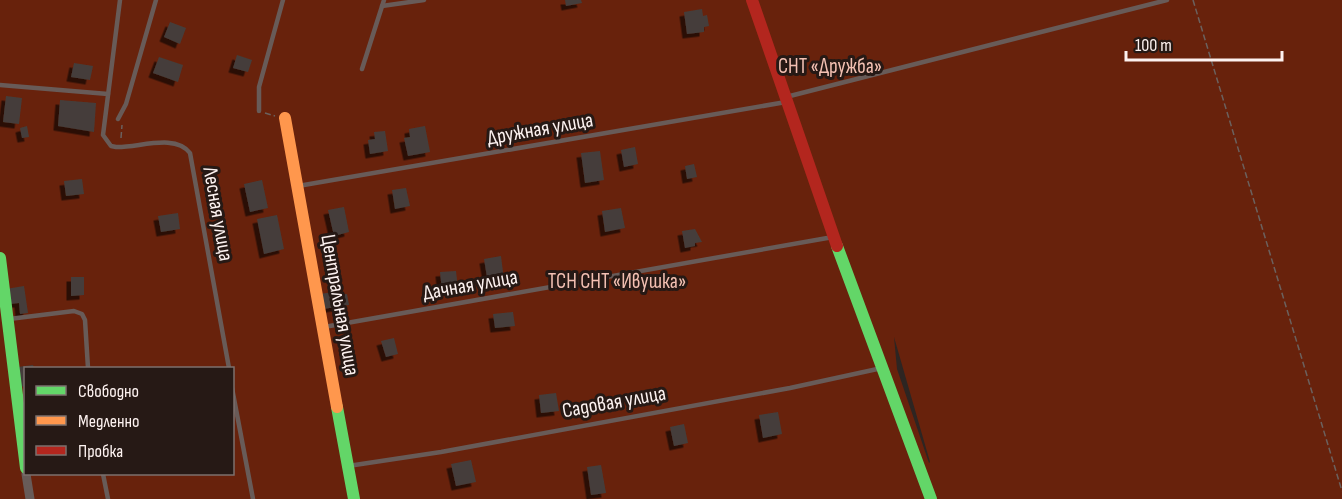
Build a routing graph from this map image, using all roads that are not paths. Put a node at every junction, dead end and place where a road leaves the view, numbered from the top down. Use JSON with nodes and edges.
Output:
{"nodes":[{"id":1,"x":120,"y":0,"type":"edge"},
{"id":2,"x":156,"y":0,"type":"edge"},
{"id":3,"x":283,"y":0,"type":"edge"},
{"id":4,"x":384,"y":0,"type":"edge"},
{"id":5,"x":424,"y":0,"type":"edge"},
{"id":6,"x":752,"y":0,"type":"edge"},
{"id":7,"x":1167,"y":0,"type":"edge"},
{"id":8,"x":382,"y":6,"type":"junction"},
{"id":9,"x":362,"y":69,"type":"dead end"},
{"id":10,"x":0,"y":85,"type":"edge"},
{"id":11,"x":108,"y":94,"type":"junction"},
{"id":12,"x":786,"y":99,"type":"junction"},
{"id":13,"x":259,"y":111,"type":"road end"},
{"id":14,"x":120,"y":117,"type":"road end"},
{"id":15,"x":285,"y":118,"type":"road end"},
{"id":16,"x":298,"y":186,"type":"junction"},
{"id":17,"x":834,"y":237,"type":"junction"},
{"id":18,"x":0,"y":258,"type":"edge"},
{"id":19,"x":8,"y":319,"type":"junction"},
{"id":20,"x":324,"y":327,"type":"junction"},
{"id":21,"x":88,"y":367,"type":"edge"},
{"id":22,"x":229,"y":367,"type":"edge"},
{"id":23,"x":885,"y":367,"type":"junction"},
{"id":24,"x":234,"y":399,"type":"edge"},
{"id":25,"x":24,"y":451,"type":"edge"},
{"id":26,"x":348,"y":466,"type":"junction"},
{"id":27,"x":26,"y":475,"type":"edge"},
{"id":28,"x":103,"y":475,"type":"edge"},
{"id":29,"x":30,"y":499,"type":"edge"},
{"id":30,"x":108,"y":499,"type":"edge"},
{"id":31,"x":253,"y":499,"type":"edge"},
{"id":32,"x":354,"y":499,"type":"edge"},
{"id":33,"x":931,"y":499,"type":"edge"}],
"edges":[{"from":1,"to":11,"type":"lane"},
{"from":2,"to":14,"type":"lane"},
{"from":3,"to":13,"type":"lane"},
{"from":4,"to":8,"type":"lane"},
{"from":5,"to":8,"type":"lane"},
{"from":6,"to":12,"type":"street"},
{"from":7,"to":12,"type":"lane","name":"Дружная улица"},
{"from":8,"to":9,"type":"lane"},
{"from":10,"to":11,"type":"lane"},
{"from":11,"to":22,"type":"lane","name":"Лесная улица"},
{"from":12,"to":16,"type":"lane","name":"Дружная улица"},
{"from":12,"to":17,"type":"street"},
{"from":15,"to":16,"type":"street","name":"Центральная улица"},
{"from":16,"to":20,"type":"street","name":"Центральная улица"},
{"from":17,"to":20,"type":"lane","name":"Дачная улица"},
{"from":17,"to":23,"type":"street"},
{"from":18,"to":19,"type":"street"},
{"from":19,"to":21,"type":"lane"},
{"from":19,"to":25,"type":"street"},
{"from":20,"to":26,"type":"street","name":"Центральная улица"},
{"from":23,"to":26,"type":"lane","name":"Садовая улица"},
{"from":23,"to":33,"type":"street"},
{"from":24,"to":31,"type":"lane"},
{"from":26,"to":32,"type":"street","name":"Центральная улица"},
{"from":27,"to":29,"type":"street"},
{"from":28,"to":30,"type":"lane"}]}
